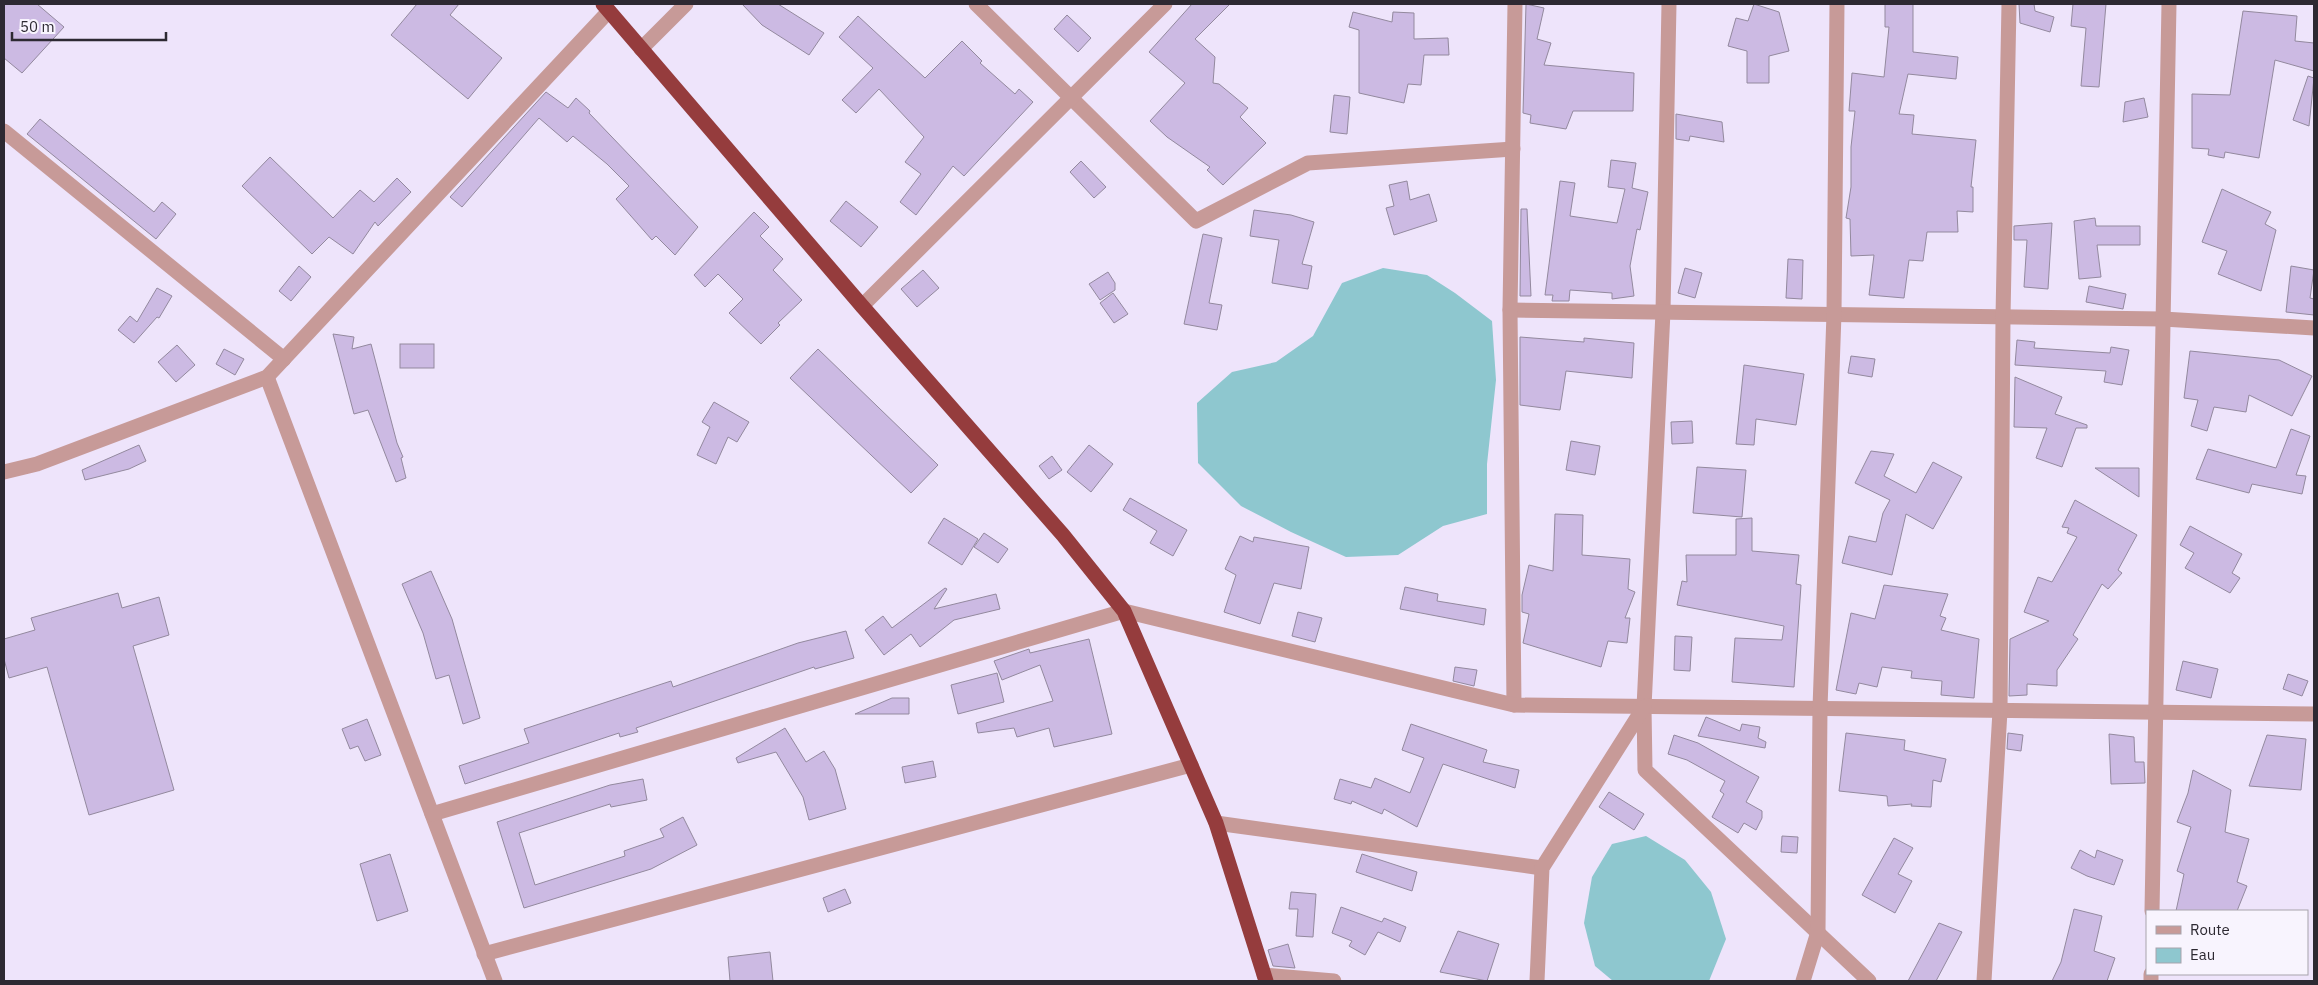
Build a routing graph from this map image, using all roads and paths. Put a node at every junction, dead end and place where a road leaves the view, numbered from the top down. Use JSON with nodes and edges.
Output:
{"nodes":[{"id":1,"x":686,"y":4,"type":"edge"},
{"id":2,"x":976,"y":4,"type":"edge"},
{"id":3,"x":1165,"y":4,"type":"edge"},
{"id":4,"x":1515,"y":4,"type":"edge"},
{"id":5,"x":1668,"y":4,"type":"edge"},
{"id":6,"x":1837,"y":4,"type":"edge"},
{"id":7,"x":2009,"y":4,"type":"edge"},
{"id":8,"x":2168,"y":4,"type":"edge"},
{"id":9,"x":606,"y":7,"type":"edge"},
{"id":10,"x":641,"y":49,"type":"junction"},
{"id":11,"x":1071,"y":98,"type":"junction"},
{"id":12,"x":4,"y":131,"type":"edge"},
{"id":13,"x":1513,"y":149,"type":"junction"},
{"id":14,"x":862,"y":306,"type":"junction"},
{"id":15,"x":1510,"y":310,"type":"junction"},
{"id":16,"x":1664,"y":312,"type":"junction"},
{"id":17,"x":1834,"y":314,"type":"junction"},
{"id":18,"x":2003,"y":316,"type":"junction"},
{"id":19,"x":2163,"y":319,"type":"junction"},
{"id":20,"x":2314,"y":328,"type":"edge"},
{"id":21,"x":284,"y":359,"type":"junction"},
{"id":22,"x":267,"y":377,"type":"junction"},
{"id":23,"x":4,"y":472,"type":"edge"},
{"id":24,"x":1124,"y":611,"type":"junction"},
{"id":25,"x":1514,"y":705,"type":"junction"},
{"id":26,"x":1644,"y":706,"type":"junction"},
{"id":27,"x":1820,"y":708,"type":"junction"},
{"id":28,"x":2000,"y":710,"type":"junction"},
{"id":29,"x":2156,"y":712,"type":"junction"},
{"id":30,"x":2314,"y":714,"type":"edge"},
{"id":31,"x":1191,"y":765,"type":"junction"},
{"id":32,"x":432,"y":814,"type":"junction"},
{"id":33,"x":1216,"y":823,"type":"junction"},
{"id":34,"x":1542,"y":868,"type":"junction"},
{"id":35,"x":2152,"y":910,"type":"edge"},
{"id":36,"x":1818,"y":932,"type":"junction"},
{"id":37,"x":484,"y":954,"type":"junction"},
{"id":38,"x":1265,"y":978,"type":"edge"},
{"id":39,"x":495,"y":981,"type":"edge"},
{"id":40,"x":1334,"y":981,"type":"edge"},
{"id":41,"x":1537,"y":981,"type":"edge"},
{"id":42,"x":1803,"y":981,"type":"edge"},
{"id":43,"x":1869,"y":981,"type":"edge"},
{"id":44,"x":1984,"y":981,"type":"edge"}],
"edges":[{"from":1,"to":10,"type":"street"},
{"from":2,"to":11,"type":"street"},
{"from":3,"to":11,"type":"street"},
{"from":4,"to":13,"type":"street"},
{"from":5,"to":16,"type":"street"},
{"from":6,"to":17,"type":"street"},
{"from":7,"to":18,"type":"street"},
{"from":8,"to":19,"type":"street"},
{"from":9,"to":10,"type":"highway"},
{"from":9,"to":21,"type":"street"},
{"from":10,"to":14,"type":"highway"},
{"from":11,"to":13,"type":"street"},
{"from":11,"to":14,"type":"street"},
{"from":12,"to":21,"type":"street"},
{"from":13,"to":15,"type":"street"},
{"from":14,"to":24,"type":"highway"},
{"from":15,"to":16,"type":"street"},
{"from":15,"to":25,"type":"street"},
{"from":16,"to":17,"type":"street"},
{"from":16,"to":26,"type":"street"},
{"from":17,"to":18,"type":"street"},
{"from":17,"to":27,"type":"street"},
{"from":18,"to":19,"type":"street"},
{"from":18,"to":28,"type":"street"},
{"from":19,"to":20,"type":"street"},
{"from":19,"to":29,"type":"street"},
{"from":21,"to":22,"type":"street"},
{"from":22,"to":23,"type":"street"},
{"from":22,"to":32,"type":"street"},
{"from":24,"to":25,"type":"street"},
{"from":24,"to":31,"type":"highway"},
{"from":24,"to":32,"type":"street"},
{"from":25,"to":26,"type":"street"},
{"from":26,"to":27,"type":"street"},
{"from":26,"to":34,"type":"street"},
{"from":26,"to":36,"type":"street"},
{"from":27,"to":28,"type":"street"},
{"from":27,"to":36,"type":"street"},
{"from":28,"to":29,"type":"street"},
{"from":28,"to":44,"type":"street"},
{"from":29,"to":30,"type":"street"},
{"from":29,"to":35,"type":"street"},
{"from":31,"to":33,"type":"highway"},
{"from":31,"to":37,"type":"street"},
{"from":32,"to":37,"type":"street"},
{"from":33,"to":34,"type":"street"},
{"from":33,"to":38,"type":"highway"},
{"from":34,"to":41,"type":"street"},
{"from":36,"to":42,"type":"street"},
{"from":36,"to":43,"type":"street"},
{"from":37,"to":39,"type":"street"},
{"from":38,"to":40,"type":"street"}]}
